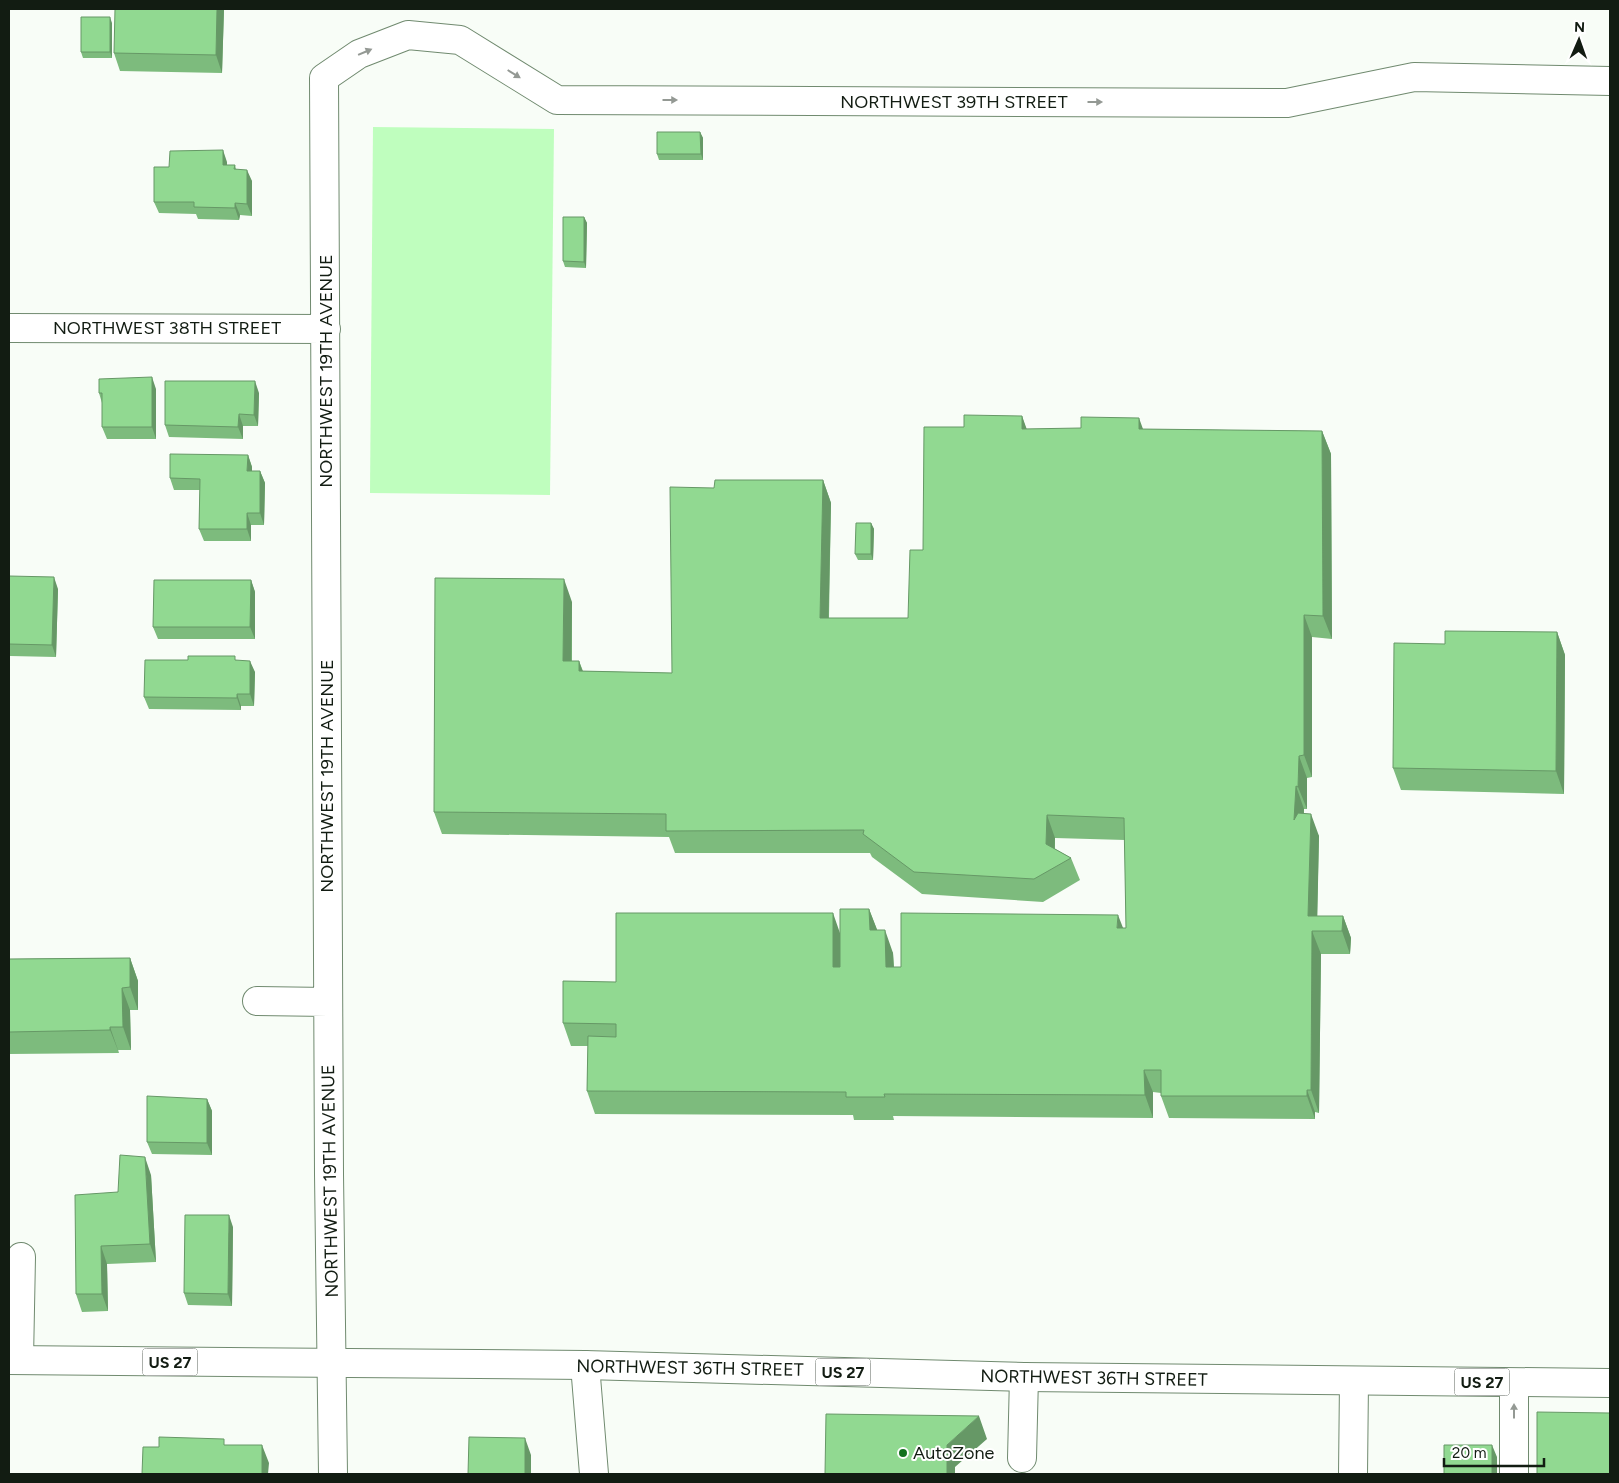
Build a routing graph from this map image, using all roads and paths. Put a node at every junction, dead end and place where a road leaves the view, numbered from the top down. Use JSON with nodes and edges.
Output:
{"nodes":[{"id":1,"x":324,"y":78,"type":"joint"},
{"id":2,"x":1610,"y":81,"type":"edge"},
{"id":3,"x":9,"y":328,"type":"edge"},
{"id":4,"x":326,"y":329,"type":"junction"},
{"id":5,"x":257,"y":1001,"type":"dead end"},
{"id":6,"x":328,"y":1002,"type":"junction"},
{"id":7,"x":20,"y":1257,"type":"dead end"},
{"id":8,"x":14,"y":1360,"type":"edge"},
{"id":9,"x":332,"y":1364,"type":"junction"},
{"id":10,"x":585,"y":1365,"type":"junction"},
{"id":11,"x":1024,"y":1377,"type":"junction"},
{"id":12,"x":1354,"y":1381,"type":"junction"},
{"id":13,"x":1514,"y":1382,"type":"junction"},
{"id":14,"x":1610,"y":1383,"type":"edge"},
{"id":15,"x":1022,"y":1458,"type":"dead end"},
{"id":16,"x":333,"y":1474,"type":"edge"},
{"id":17,"x":594,"y":1474,"type":"edge"},
{"id":18,"x":1353,"y":1474,"type":"edge"},
{"id":19,"x":1514,"y":1474,"type":"edge"}],
"edges":[{"from":1,"to":2,"type":"street","name":"NORTHWEST 39TH STREET","one_way":true},
{"from":1,"to":4,"type":"street","name":"NORTHWEST 19TH AVENUE"},
{"from":3,"to":4,"type":"street","name":"NORTHWEST 38TH STREET"},
{"from":4,"to":6,"type":"street","name":"NORTHWEST 19TH AVENUE"},
{"from":5,"to":6,"type":"street"},
{"from":6,"to":9,"type":"street","name":"NORTHWEST 19TH AVENUE"},
{"from":7,"to":8,"type":"street"},
{"from":8,"to":9,"type":"street","name":"NORTHWEST 36TH STREET","number":"US 27"},
{"from":9,"to":10,"type":"street","name":"NORTHWEST 36TH STREET","number":"US 27"},
{"from":9,"to":16,"type":"street","name":"NORTHWEST 19TH AVENUE"},
{"from":10,"to":11,"type":"street","name":"NORTHWEST 36TH STREET","number":"US 27"},
{"from":10,"to":17,"type":"street"},
{"from":11,"to":12,"type":"street","name":"NORTHWEST 36TH STREET","number":"US 27"},
{"from":11,"to":15,"type":"street"},
{"from":12,"to":13,"type":"street","name":"NORTHWEST 36TH STREET","number":"US 27"},
{"from":12,"to":18,"type":"street"},
{"from":13,"to":14,"type":"street","name":"NORTHWEST 36TH STREET","number":"US 27"},
{"from":19,"to":13,"type":"street","one_way":true}]}
